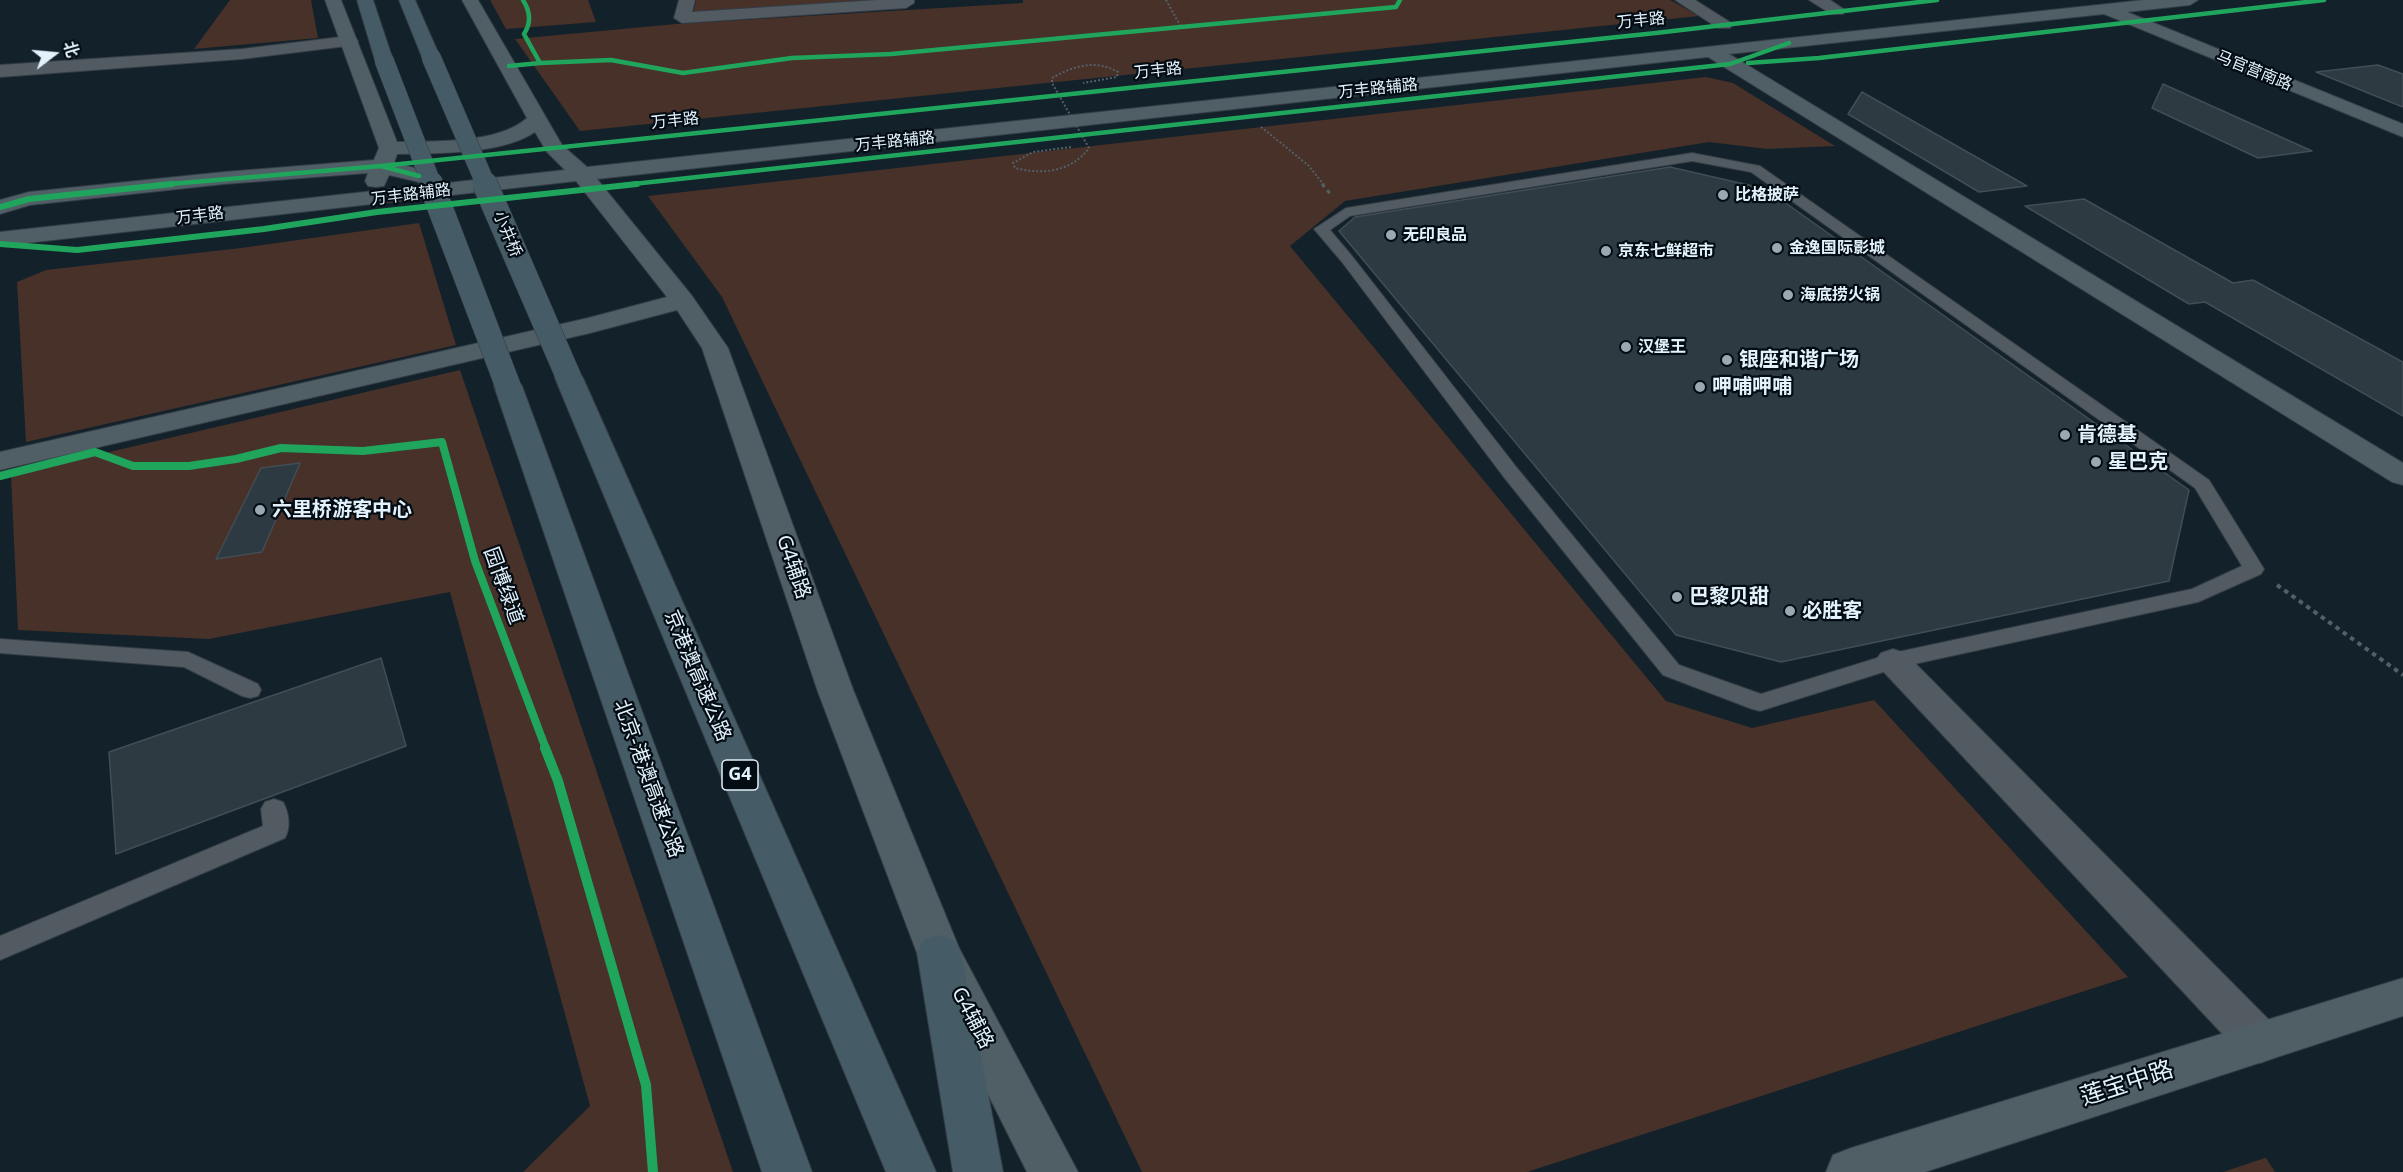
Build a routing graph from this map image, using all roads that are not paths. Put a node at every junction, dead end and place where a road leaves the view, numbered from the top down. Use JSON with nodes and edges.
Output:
{"nodes":[{"id":1,"x":333,"y":0,"type":"edge"},
{"id":2,"x":365,"y":0,"type":"edge"},
{"id":3,"x":407,"y":0,"type":"edge"},
{"id":4,"x":470,"y":0,"type":"edge"},
{"id":5,"x":687,"y":0,"type":"edge"},
{"id":6,"x":906,"y":0,"type":"edge"},
{"id":7,"x":1683,"y":0,"type":"edge"},
{"id":8,"x":1817,"y":0,"type":"edge"},
{"id":9,"x":2084,"y":0,"type":"edge"},
{"id":10,"x":2190,"y":0,"type":"edge"},
{"id":11,"x":1837,"y":10,"type":"dead end"},
{"id":12,"x":2105,"y":10,"type":"junction"},
{"id":13,"x":1724,"y":24,"type":"dead end"},
{"id":14,"x":349,"y":41,"type":"junction"},
{"id":15,"x":1720,"y":57,"type":"junction"},
{"id":16,"x":0,"y":71,"type":"edge"},
{"id":17,"x":538,"y":119,"type":"junction"},
{"id":18,"x":2403,"y":131,"type":"edge"},
{"id":19,"x":382,"y":165,"type":"junction"},
{"id":20,"x":580,"y":174,"type":"junction"},
{"id":21,"x":419,"y":176,"type":"joint"},
{"id":22,"x":0,"y":207,"type":"edge"},
{"id":23,"x":0,"y":219,"type":"edge"},
{"id":24,"x":0,"y":239,"type":"edge"},
{"id":25,"x":0,"y":244,"type":"edge"},
{"id":26,"x":683,"y":301,"type":"junction"},
{"id":27,"x":569,"y":378,"type":"joint"},
{"id":28,"x":0,"y":460,"type":"edge"},
{"id":29,"x":2403,"y":476,"type":"edge"},
{"id":30,"x":0,"y":646,"type":"edge"},
{"id":31,"x":1893,"y":661,"type":"junction"},
{"id":32,"x":250,"y":690,"type":"dead end"},
{"id":33,"x":274,"y":809,"type":"dead end"},
{"id":34,"x":0,"y":948,"type":"edge"},
{"id":35,"x":939,"y":953,"type":"junction"},
{"id":36,"x":2403,"y":997,"type":"edge"},
{"id":37,"x":2260,"y":1042,"type":"junction"},
{"id":38,"x":788,"y":1172,"type":"edge"},
{"id":39,"x":911,"y":1172,"type":"edge"},
{"id":40,"x":978,"y":1172,"type":"edge"},
{"id":41,"x":1053,"y":1172,"type":"edge"},
{"id":42,"x":1851,"y":1172,"type":"edge"}],
"edges":[{"from":1,"to":14,"type":"street"},
{"from":2,"to":38,"type":"highway","name":"北京-港澳高速公路","bridge":true},
{"from":3,"to":27,"type":"highway","name":"小井桥","number":"G4","bridge":true},
{"from":4,"to":17,"type":"street","name":"G4辅路"},
{"from":5,"to":6,"type":"street"},
{"from":7,"to":13,"type":"street"},
{"from":8,"to":11,"type":"street"},
{"from":9,"to":20,"type":"street","name":"万丰路"},
{"from":10,"to":12,"type":"street"},
{"from":12,"to":15,"type":"street","name":"万丰路辅路"},
{"from":12,"to":18,"type":"street","name":"马官营南路"},
{"from":14,"to":16,"type":"street"},
{"from":14,"to":19,"type":"street"},
{"from":15,"to":20,"type":"street","name":"万丰路辅路"},
{"from":15,"to":29,"type":"street"},
{"from":17,"to":19,"type":"street"},
{"from":17,"to":20,"type":"street","name":"G4辅路"},
{"from":19,"to":21,"type":"street","name":"万丰路辅路"},
{"from":19,"to":22,"type":"street","name":"万丰路辅路"},
{"from":19,"to":23,"type":"street","name":"万丰路"},
{"from":20,"to":21,"type":"street","name":"万丰路"},
{"from":20,"to":24,"type":"street","name":"万丰路"},
{"from":20,"to":25,"type":"street","name":"万丰路辅路"},
{"from":20,"to":26,"type":"street","name":"G4辅路"},
{"from":26,"to":28,"type":"street"},
{"from":26,"to":35,"type":"street","name":"G4辅路"},
{"from":27,"to":39,"type":"highway","name":"京港澳高速公路","number":"G4"},
{"from":30,"to":32,"type":"lane"},
{"from":31,"to":31,"type":"lane"},
{"from":31,"to":37,"type":"street"},
{"from":33,"to":34,"type":"lane"},
{"from":35,"to":40,"type":"highway"},
{"from":35,"to":41,"type":"street","name":"G4辅路"},
{"from":36,"to":37,"type":"street","name":"莲宝中路"},
{"from":37,"to":42,"type":"street","name":"莲宝中路"}]}
